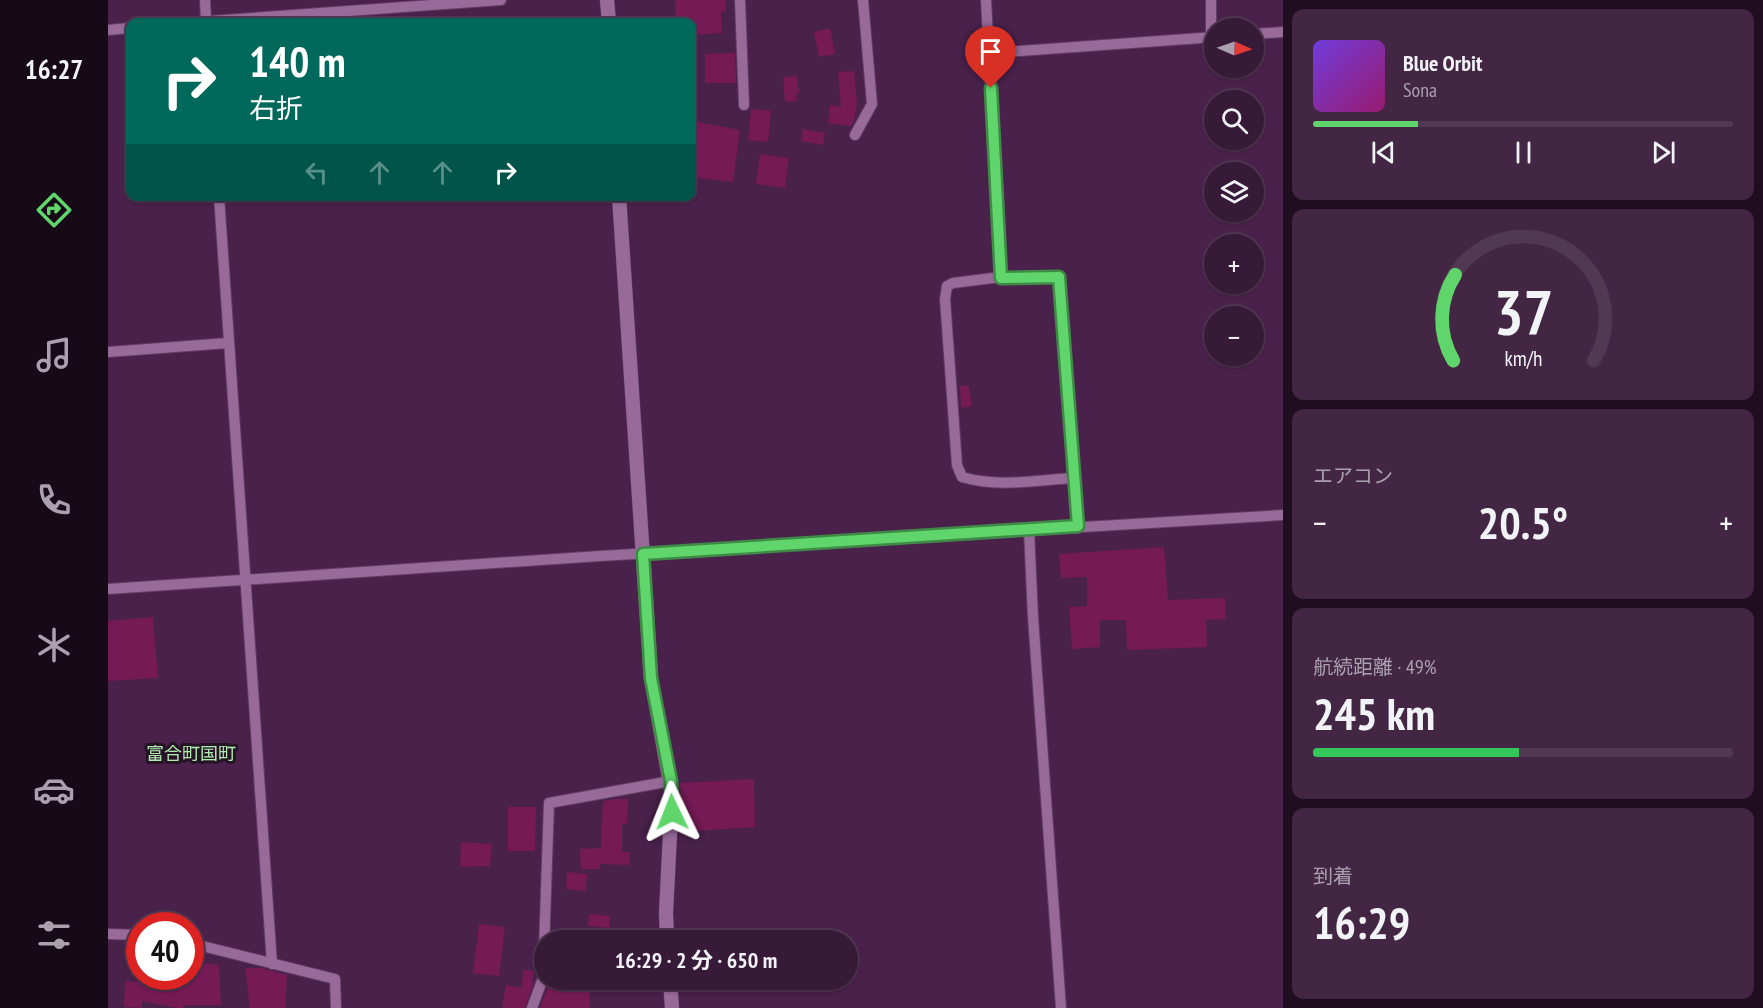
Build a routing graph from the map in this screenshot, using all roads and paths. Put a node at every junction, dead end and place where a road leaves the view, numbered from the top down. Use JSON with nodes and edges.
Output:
{"nodes":[{"id":1,"x":205,"y":0,"type":"edge"},
{"id":2,"x":501,"y":0,"type":"edge"},
{"id":3,"x":608,"y":0,"type":"edge"},
{"id":4,"x":740,"y":0,"type":"edge"},
{"id":5,"x":862,"y":0,"type":"edge"},
{"id":6,"x":986,"y":0,"type":"edge"},
{"id":7,"x":1211,"y":0,"type":"edge"},
{"id":8,"x":203,"y":18,"type":"edge"},
{"id":9,"x":256,"y":18,"type":"edge"},
{"id":10,"x":609,"y":18,"type":"edge"},
{"id":11,"x":1212,"y":18,"type":"edge"},
{"id":12,"x":126,"y":28,"type":"edge"},
{"id":13,"x":108,"y":30,"type":"edge"},
{"id":14,"x":1283,"y":32,"type":"edge"},
{"id":15,"x":1264,"y":33,"type":"edge"},
{"id":16,"x":1204,"y":38,"type":"edge"},
{"id":17,"x":990,"y":53,"type":"junction"},
{"id":18,"x":744,"y":105,"type":"dead end"},
{"id":19,"x":855,"y":135,"type":"dead end"},
{"id":20,"x":219,"y":201,"type":"edge"},
{"id":21,"x":619,"y":201,"type":"edge"},
{"id":22,"x":1001,"y":278,"type":"junction"},
{"id":23,"x":228,"y":343,"type":"junction"},
{"id":24,"x":108,"y":352,"type":"edge"},
{"id":25,"x":1074,"y":478,"type":"junction"},
{"id":26,"x":1283,"y":515,"type":"edge"},
{"id":27,"x":1078,"y":526,"type":"junction"},
{"id":28,"x":1029,"y":530,"type":"junction"},
{"id":29,"x":643,"y":554,"type":"junction"},
{"id":30,"x":247,"y":580,"type":"junction"},
{"id":31,"x":108,"y":589,"type":"edge"},
{"id":32,"x":671,"y":781,"type":"junction"},
{"id":33,"x":667,"y":930,"type":"edge"},
{"id":34,"x":108,"y":934,"type":"edge"},
{"id":35,"x":126,"y":935,"type":"edge"},
{"id":36,"x":204,"y":947,"type":"edge"},
{"id":37,"x":272,"y":964,"type":"junction"},
{"id":38,"x":671,"y":990,"type":"edge"},
{"id":39,"x":336,"y":1008,"type":"edge"},
{"id":40,"x":532,"y":1008,"type":"edge"},
{"id":41,"x":672,"y":1008,"type":"edge"},
{"id":42,"x":1061,"y":1008,"type":"edge"}],
"edges":[{"from":1,"to":8,"type":"street"},
{"from":2,"to":9,"type":"street"},
{"from":3,"to":10,"type":"street"},
{"from":4,"to":18,"type":"street"},
{"from":5,"to":19,"type":"street"},
{"from":6,"to":17,"type":"street"},
{"from":7,"to":11,"type":"street"},
{"from":12,"to":13,"type":"street"},
{"from":14,"to":15,"type":"street"},
{"from":16,"to":17,"type":"street"},
{"from":17,"to":22,"type":"street"},
{"from":20,"to":23,"type":"street"},
{"from":21,"to":29,"type":"street"},
{"from":22,"to":25,"type":"street"},
{"from":22,"to":25,"type":"street"},
{"from":23,"to":24,"type":"street"},
{"from":23,"to":30,"type":"street"},
{"from":25,"to":27,"type":"street"},
{"from":26,"to":27,"type":"street"},
{"from":27,"to":28,"type":"street"},
{"from":28,"to":29,"type":"street"},
{"from":28,"to":42,"type":"street"},
{"from":29,"to":30,"type":"street"},
{"from":29,"to":32,"type":"street"},
{"from":30,"to":31,"type":"street"},
{"from":30,"to":37,"type":"street"},
{"from":32,"to":33,"type":"street"},
{"from":32,"to":40,"type":"street"},
{"from":34,"to":35,"type":"street"},
{"from":36,"to":37,"type":"street"},
{"from":37,"to":39,"type":"street"},
{"from":38,"to":41,"type":"street"}]}
